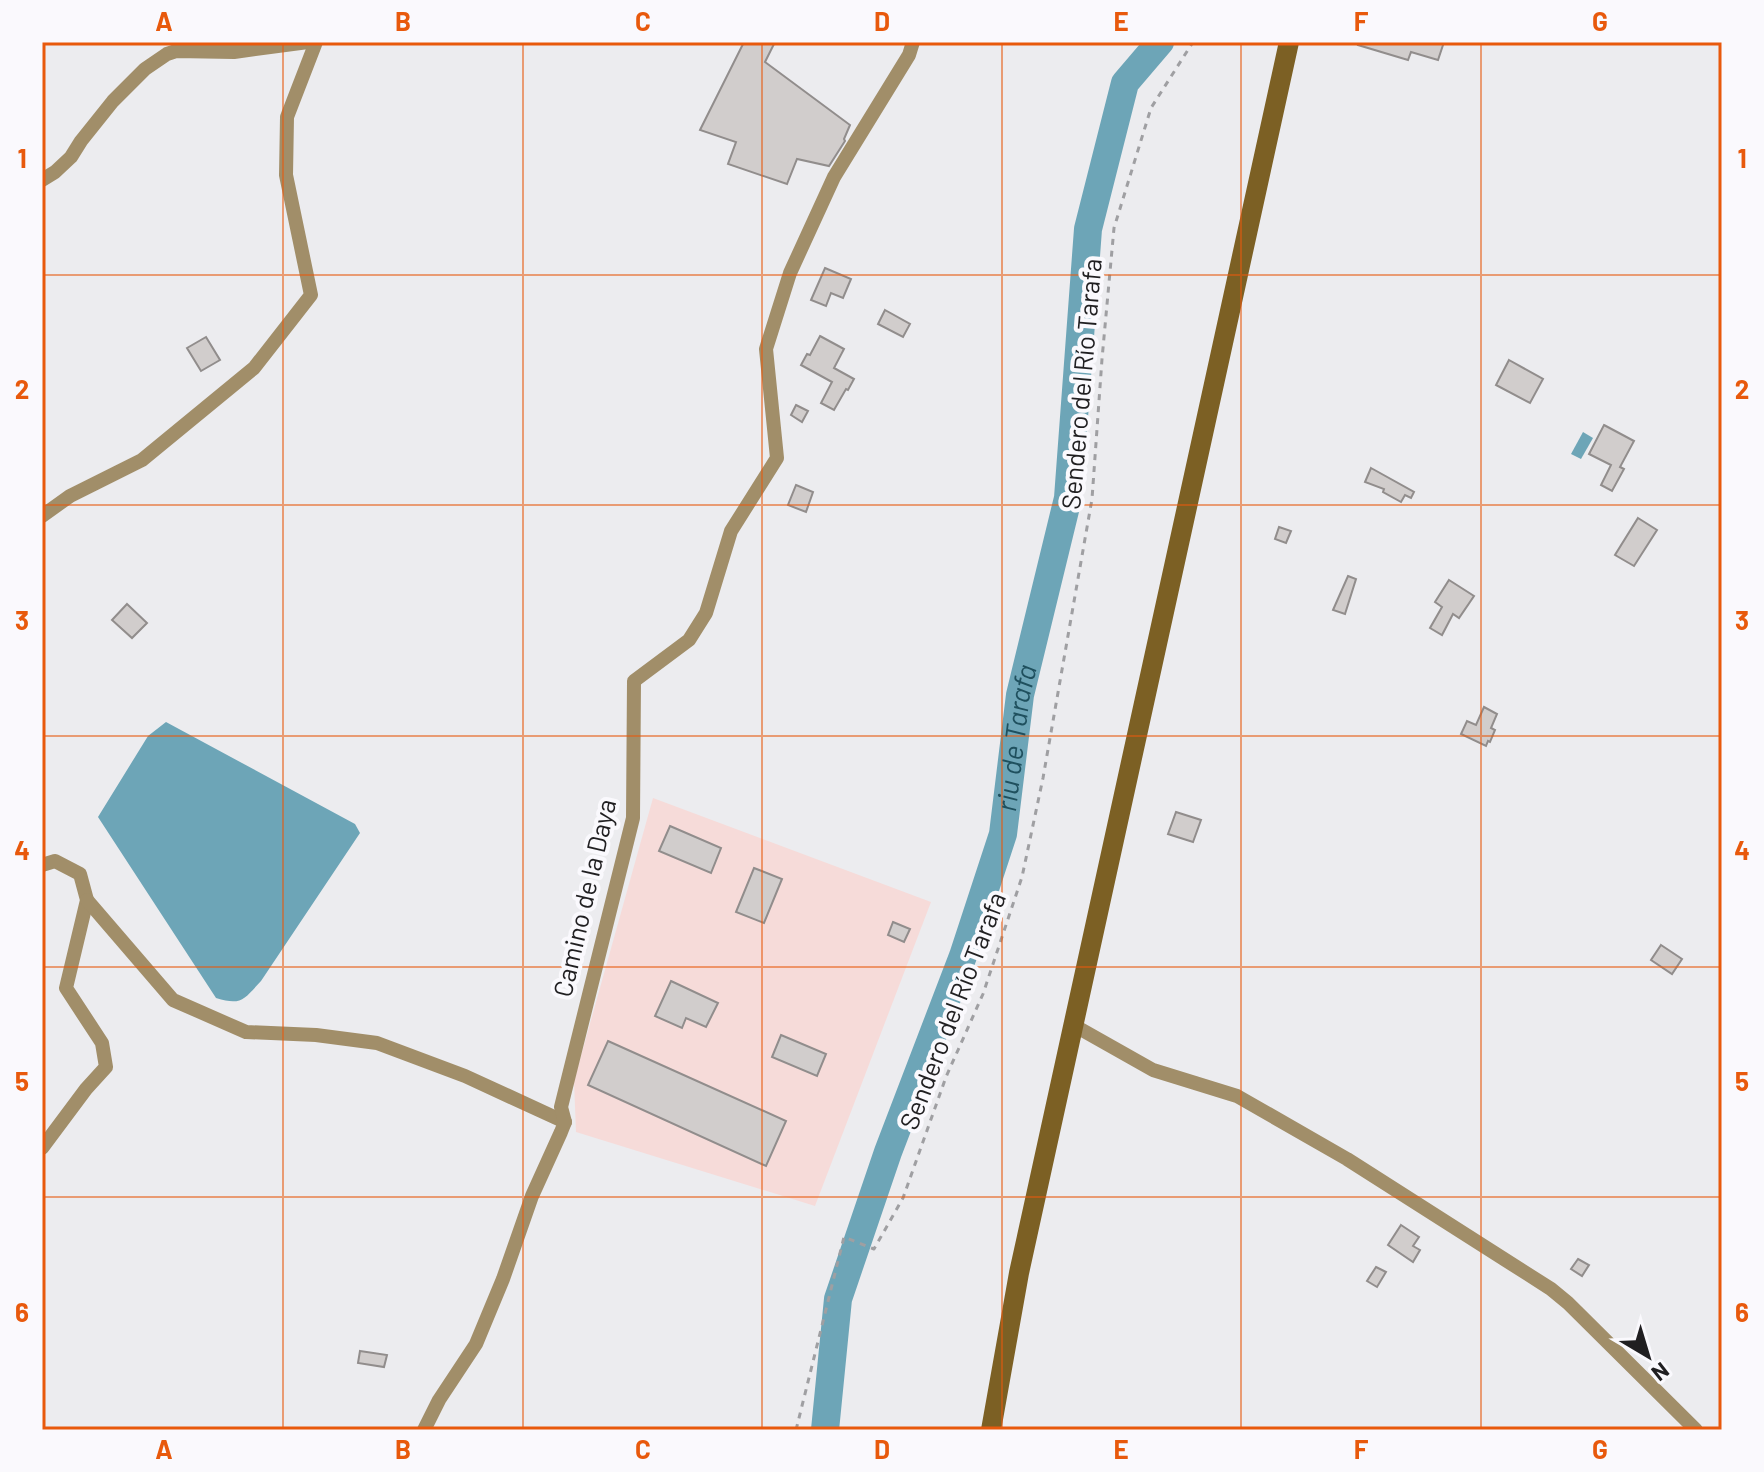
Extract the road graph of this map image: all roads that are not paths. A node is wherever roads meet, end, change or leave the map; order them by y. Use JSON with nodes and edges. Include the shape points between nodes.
{"nodes":[{"id":1,"x":308,"y":42,"type":"edge"},
{"id":2,"x":316,"y":42,"type":"edge"},
{"id":3,"x":913,"y":42,"type":"edge"},
{"id":4,"x":1289,"y":42,"type":"edge"},
{"id":5,"x":42,"y":180,"type":"edge"},
{"id":6,"x":42,"y":516,"type":"edge"},
{"id":7,"x":42,"y":865,"type":"edge"},
{"id":8,"x":87,"y":900,"type":"junction"},
{"id":9,"x":1075,"y":1026,"type":"junction"},
{"id":10,"x":565,"y":1122,"type":"junction"},
{"id":11,"x":42,"y":1148,"type":"edge"},
{"id":12,"x":424,"y":1430,"type":"edge"},
{"id":13,"x":991,"y":1430,"type":"edge"},
{"id":14,"x":1696,"y":1430,"type":"edge"}],
"edges":[{"from":1,"to":5,"type":"street","via":[[167,54],[113,101],[71,157]]},
{"from":2,"to":6,"type":"street","via":[[287,117],[286,175],[311,295],[254,368],[221,396],[142,460]]},
{"from":3,"to":10,"type":"street","name":"Camino de la Daya","via":[[834,177],[790,273],[766,349],[777,458],[731,531],[706,613],[689,640],[634,681],[633,818],[561,1107]]},
{"from":4,"to":9,"type":"main road"},
{"from":7,"to":8,"type":"street","via":[[55,861],[80,874]]},
{"from":8,"to":10,"type":"street","via":[[173,1000],[246,1032],[377,1043]]},
{"from":8,"to":11,"type":"street","via":[[66,988],[102,1043],[106,1067]]},
{"from":9,"to":13,"type":"main road","via":[[1019,1273]]},
{"from":9,"to":14,"type":"street","via":[[1153,1070],[1237,1096],[1551,1289]]},
{"from":10,"to":12,"type":"street","name":"Camino de la Daya","via":[[476,1344]]}]}
